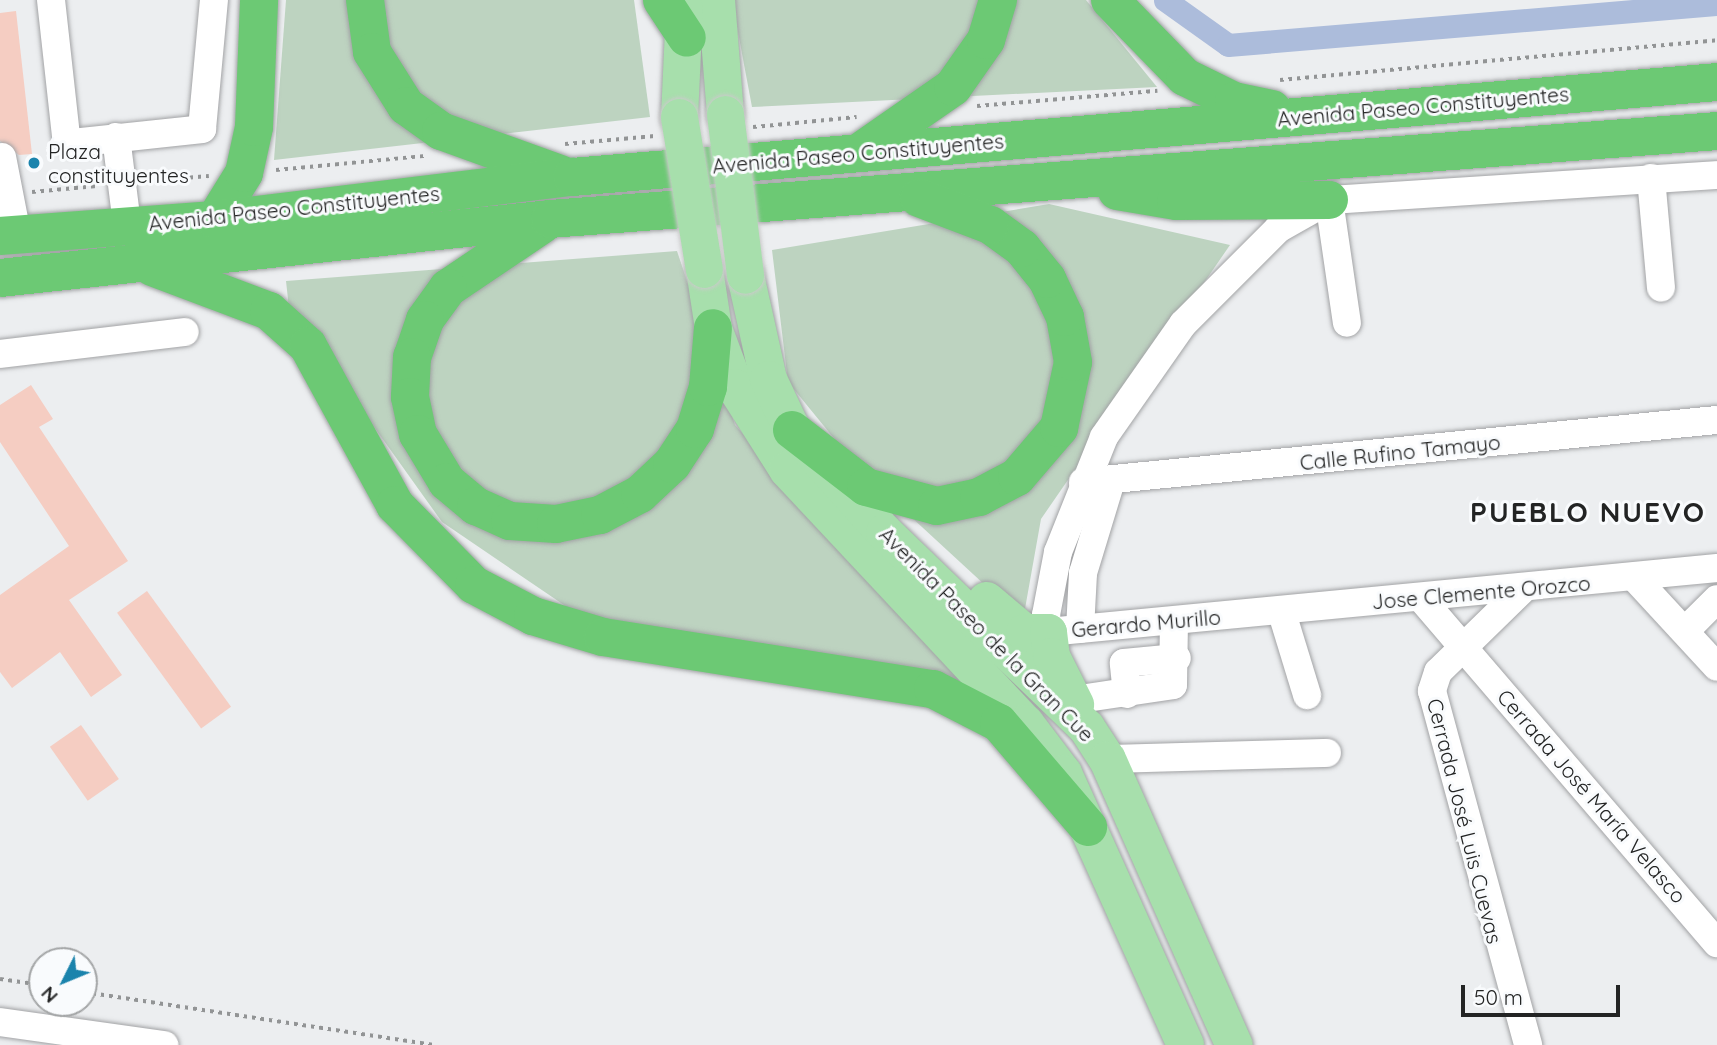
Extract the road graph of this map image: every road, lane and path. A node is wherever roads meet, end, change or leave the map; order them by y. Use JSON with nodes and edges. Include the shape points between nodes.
{"nodes":[{"id":1,"x":51,"y":0,"type":"edge"},
{"id":2,"x":214,"y":0,"type":"edge"},
{"id":3,"x":259,"y":0,"type":"edge"},
{"id":4,"x":365,"y":0,"type":"edge"},
{"id":5,"x":662,"y":0,"type":"edge"},
{"id":6,"x":684,"y":0,"type":"edge"},
{"id":7,"x":716,"y":0,"type":"edge"},
{"id":8,"x":998,"y":0,"type":"edge"},
{"id":9,"x":1110,"y":0,"type":"edge"},
{"id":10,"x":687,"y":38,"type":"junction"},
{"id":11,"x":1717,"y":82,"type":"edge"},
{"id":12,"x":1305,"y":116,"type":"junction"},
{"id":13,"x":1717,"y":131,"type":"edge"},
{"id":14,"x":116,"y":137,"type":"junction"},
{"id":15,"x":858,"y":153,"type":"junction"},
{"id":16,"x":2,"y":157,"type":"dead end"},
{"id":17,"x":1717,"y":174,"type":"edge"},
{"id":18,"x":572,"y":177,"type":"junction"},
{"id":19,"x":1651,"y":178,"type":"junction"},
{"id":20,"x":1064,"y":181,"type":"junction"},
{"id":21,"x":903,"y":193,"type":"junction"},
{"id":22,"x":1329,"y":200,"type":"junction"},
{"id":23,"x":550,"y":219,"type":"junction"},
{"id":24,"x":215,"y":220,"type":"junction"},
{"id":25,"x":127,"y":224,"type":"junction"},
{"id":26,"x":8,"y":235,"type":"edge"},
{"id":27,"x":143,"y":264,"type":"junction"},
{"id":28,"x":53,"y":272,"type":"junction"},
{"id":29,"x":0,"y":278,"type":"edge"},
{"id":30,"x":1661,"y":288,"type":"dead end"},
{"id":31,"x":0,"y":297,"type":"edge"},
{"id":32,"x":1347,"y":323,"type":"dead end"},
{"id":33,"x":713,"y":328,"type":"junction"},
{"id":34,"x":185,"y":332,"type":"dead end"},
{"id":35,"x":0,"y":354,"type":"edge"},
{"id":36,"x":1717,"y":420,"type":"edge"},
{"id":37,"x":792,"y":430,"type":"junction"},
{"id":38,"x":1111,"y":481,"type":"junction"},
{"id":39,"x":1083,"y":482,"type":"junction"},
{"id":40,"x":884,"y":532,"type":"junction"},
{"id":41,"x":1717,"y":568,"type":"edge"},
{"id":42,"x":1634,"y":577,"type":"junction"},
{"id":43,"x":1522,"y":590,"type":"junction"},
{"id":44,"x":1419,"y":597,"type":"junction"},
{"id":45,"x":1717,"y":599,"type":"edge"},
{"id":46,"x":1282,"y":613,"type":"junction"},
{"id":47,"x":1244,"y":614,"type":"joint"},
{"id":48,"x":1174,"y":621,"type":"junction"},
{"id":49,"x":1687,"y":629,"type":"junction"},
{"id":50,"x":1064,"y":630,"type":"junction"},
{"id":51,"x":1467,"y":650,"type":"junction"},
{"id":52,"x":1717,"y":667,"type":"edge"},
{"id":53,"x":1307,"y":695,"type":"dead end"},
{"id":54,"x":1080,"y":714,"type":"junction"},
{"id":55,"x":1326,"y":753,"type":"dead end"},
{"id":56,"x":1107,"y":759,"type":"junction"},
{"id":57,"x":1088,"y":827,"type":"junction"},
{"id":58,"x":1717,"y":943,"type":"edge"},
{"id":59,"x":0,"y":979,"type":"edge"},
{"id":60,"x":28,"y":983,"type":"edge"},
{"id":61,"x":98,"y":994,"type":"edge"},
{"id":62,"x":0,"y":1022,"type":"edge"},
{"id":63,"x":1233,"y":1044,"type":"edge"},
{"id":64,"x":164,"y":1045,"type":"edge"},
{"id":65,"x":434,"y":1045,"type":"edge"},
{"id":66,"x":1185,"y":1045,"type":"edge"},
{"id":67,"x":1528,"y":1045,"type":"edge"}],
"edges":[{"from":1,"to":14,"type":"street","via":[[67,140]]},
{"from":2,"to":14,"type":"street","via":[[205,126],[194,133]]},
{"from":3,"to":24,"type":"highway","via":[[254,127],[244,173]]},
{"from":4,"to":18,"type":"highway","via":[[380,72],[422,120],[487,151]]},
{"from":5,"to":10,"type":"highway"},
{"from":6,"to":10,"type":"main road","name":"Avenida Paseo de la Gran Cue"},
{"from":7,"to":37,"type":"main road","name":"Avenida Paseo de la Gran Cue","bridge":true,"via":[[745,275],[768,379]]},
{"from":8,"to":15,"type":"highway","via":[[986,40],[953,87]]},
{"from":9,"to":12,"type":"highway","via":[[1150,48],[1200,87]]},
{"from":10,"to":33,"type":"main road","name":"Avenida Paseo de la Gran Cue","bridge":true,"via":[[679,117]]},
{"from":11,"to":12,"type":"highway","name":"Avenida Paseo Constituyentes"},
{"from":12,"to":15,"type":"highway","name":"Avenida Paseo Constituyentes"},
{"from":13,"to":20,"type":"highway","name":"Avenida Paseo Constituyentes"},
{"from":14,"to":25,"type":"street"},
{"from":15,"to":18,"type":"highway","name":"Avenida Paseo Constituyentes"},
{"from":16,"to":26,"type":"street"},
{"from":17,"to":19,"type":"street"},
{"from":18,"to":24,"type":"highway","name":"Avenida Paseo Constituyentes"},
{"from":19,"to":22,"type":"street"},
{"from":19,"to":30,"type":"street"},
{"from":20,"to":21,"type":"highway","name":"Avenida Paseo Constituyentes"},
{"from":20,"to":22,"type":"highway","via":[[1176,201]]},
{"from":21,"to":23,"type":"highway","name":"Avenida Paseo Constituyentes"},
{"from":21,"to":37,"type":"highway","via":[[990,225],[1022,248],[1047,279],[1065,317],[1073,362],[1059,428],[1017,477],[979,497],[937,506],[876,492]]},
{"from":22,"to":32,"type":"street"},
{"from":22,"to":39,"type":"street","via":[[1278,229],[1183,324],[1134,388]]},
{"from":23,"to":27,"type":"highway","name":"Avenida Paseo Constituyentes"},
{"from":23,"to":33,"type":"highway","via":[[455,281],[417,338],[410,397],[418,434],[447,482],[476,506],[510,521],[556,524],[600,515],[640,494],[672,464],[695,429],[708,387]]},
{"from":24,"to":25,"type":"highway","name":"Avenida Paseo Constituyentes"},
{"from":25,"to":26,"type":"highway","name":"Avenida Paseo Constituyentes"},
{"from":27,"to":28,"type":"highway","name":"Avenida Paseo Constituyentes"},
{"from":27,"to":57,"type":"highway","via":[[269,311],[308,346],[395,505],[474,585],[533,616],[603,637],[933,689],[999,723]]},
{"from":28,"to":29,"type":"highway","name":"Avenida Paseo Constituyentes"},
{"from":28,"to":31,"type":"highway"},
{"from":33,"to":57,"type":"main road","name":"Avenida Paseo de la Gran Cue","via":[[736,387],[787,469],[1025,723],[1063,773]]},
{"from":34,"to":35,"type":"street"},
{"from":36,"to":38,"type":"street","name":"Calle Rufino Tamayo"},
{"from":37,"to":40,"type":"main road","name":"Avenida Paseo de la Gran Cue"},
{"from":38,"to":39,"type":"street","name":"Calle Rufino Tamayo"},
{"from":38,"to":50,"type":"street"},
{"from":39,"to":50,"type":"street","via":[[1046,592]]},
{"from":40,"to":50,"type":"main road","via":[[941,562],[1024,632]]},
{"from":40,"to":54,"type":"main road","name":"Avenida Paseo de la Gran Cue"},
{"from":41,"to":42,"type":"street","name":"Jose Clemente Orozco"},
{"from":42,"to":43,"type":"street","name":"Jose Clemente Orozco"},
{"from":42,"to":49,"type":"street"},
{"from":43,"to":44,"type":"street","name":"Jose Clemente Orozco"},
{"from":43,"to":51,"type":"street"},
{"from":44,"to":46,"type":"street","name":"Jose Clemente Orozco"},
{"from":44,"to":51,"type":"street","name":"Cerrada José María Velasco"},
{"from":45,"to":49,"type":"street"},
{"from":46,"to":47,"type":"street","name":"Jose Clemente Orozco"},
{"from":46,"to":53,"type":"street"},
{"from":47,"to":48,"type":"street","name":"Gerardo Murillo"},
{"from":48,"to":50,"type":"street","name":"Gerardo Murillo"},
{"from":48,"to":54,"type":"street","via":[[1177,658],[1173,685],[1127,694]]},
{"from":49,"to":52,"type":"street"},
{"from":50,"to":54,"type":"main road","via":[[1051,656]]},
{"from":51,"to":58,"type":"street","name":"Cerrada José María Velasco"},
{"from":51,"to":67,"type":"street","name":"Cerrada José Luis Cuevas","via":[[1438,672],[1433,703]]},
{"from":54,"to":56,"type":"main road","name":"Avenida Paseo de la Gran Cue"},
{"from":55,"to":56,"type":"street"},
{"from":56,"to":63,"type":"main road","name":"Avenida Paseo de la Gran Cue"},
{"from":57,"to":66,"type":"main road","name":"Avenida Paseo de la Gran Cue"},
{"from":59,"to":60,"type":"path"},
{"from":61,"to":65,"type":"path"},
{"from":62,"to":64,"type":"street"}]}
